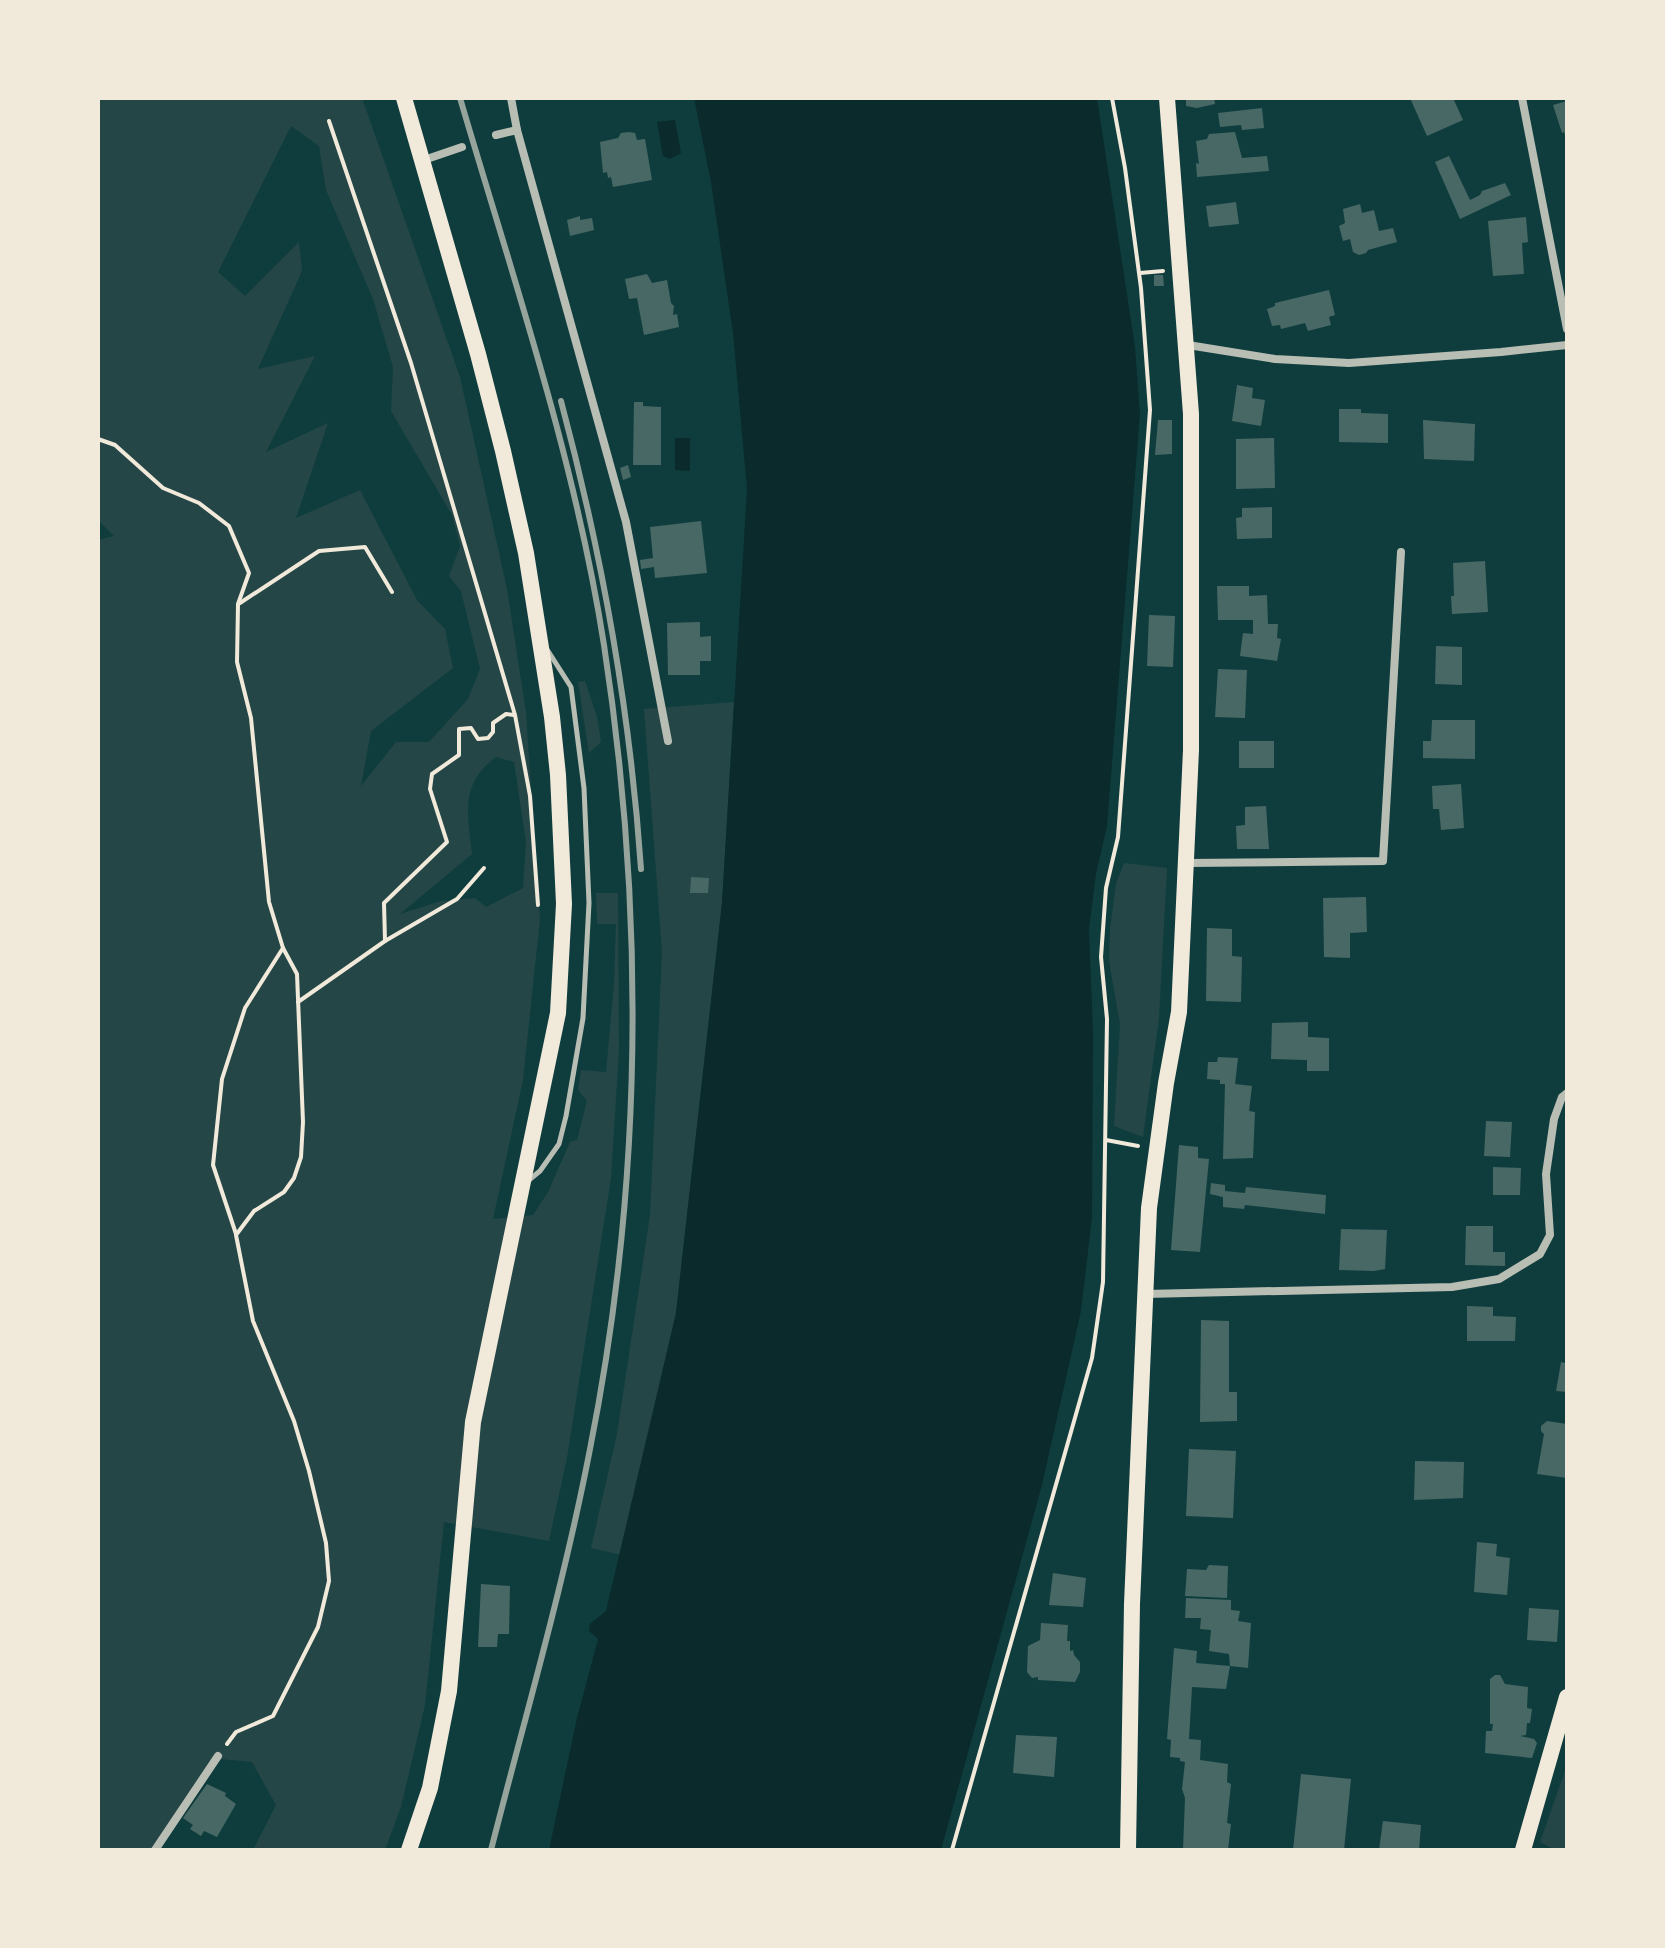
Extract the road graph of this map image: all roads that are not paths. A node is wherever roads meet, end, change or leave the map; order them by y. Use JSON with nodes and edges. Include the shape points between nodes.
{"nodes":[{"id":1,"x":404,"y":98,"type":"edge"},
{"id":2,"x":511,"y":98,"type":"edge"},
{"id":3,"x":1167,"y":98,"type":"edge"},
{"id":4,"x":1522,"y":98,"type":"edge"},
{"id":5,"x":517,"y":130,"type":"junction"},
{"id":6,"x":496,"y":135,"type":"dead end"},
{"id":7,"x":462,"y":147,"type":"dead end"},
{"id":8,"x":421,"y":161,"type":"junction"},
{"id":9,"x":1567,"y":329,"type":"edge"},
{"id":10,"x":1188,"y":345,"type":"junction"},
{"id":11,"x":1567,"y":345,"type":"edge"},
{"id":12,"x":1401,"y":552,"type":"dead end"},
{"id":13,"x":540,"y":639,"type":"junction"},
{"id":14,"x":668,"y":741,"type":"dead end"},
{"id":15,"x":1187,"y":863,"type":"junction"},
{"id":16,"x":1567,"y":1093,"type":"edge"},
{"id":17,"x":523,"y":1186,"type":"junction"},
{"id":18,"x":1146,"y":1294,"type":"junction"},
{"id":19,"x":1567,"y":1697,"type":"edge"},
{"id":20,"x":218,"y":1756,"type":"road end"},
{"id":21,"x":155,"y":1850,"type":"edge"},
{"id":22,"x":409,"y":1850,"type":"edge"},
{"id":23,"x":1128,"y":1850,"type":"edge"},
{"id":24,"x":1523,"y":1850,"type":"edge"}],
"edges":[{"from":1,"to":8,"type":"main road"},
{"from":2,"to":5,"type":"street"},
{"from":3,"to":10,"type":"main road"},
{"from":4,"to":9,"type":"street"},
{"from":5,"to":6,"type":"street"},
{"from":5,"to":14,"type":"street","via":[[626,522]]},
{"from":7,"to":8,"type":"street"},
{"from":8,"to":13,"type":"main road","via":[[503,451]]},
{"from":10,"to":11,"type":"street","via":[[1275,359],[1349,363]]},
{"from":10,"to":15,"type":"main road"},
{"from":12,"to":15,"type":"street","via":[[1383,861]]},
{"from":13,"to":17,"type":"main road","via":[[558,775],[563,956],[555,1027]]},
{"from":13,"to":17,"type":"lane","via":[[571,687],[584,788],[589,903],[583,1018],[566,1116],[559,1144]]},
{"from":15,"to":18,"type":"main road","via":[[1179,1012],[1149,1208]]},
{"from":16,"to":18,"type":"street","via":[[1554,1119],[1548,1164],[1550,1235],[1540,1254],[1499,1279],[1452,1287]]},
{"from":17,"to":22,"type":"main road","via":[[473,1422],[449,1691],[430,1788]]},
{"from":18,"to":23,"type":"main road"},
{"from":19,"to":24,"type":"main road"},
{"from":20,"to":21,"type":"street"}]}
